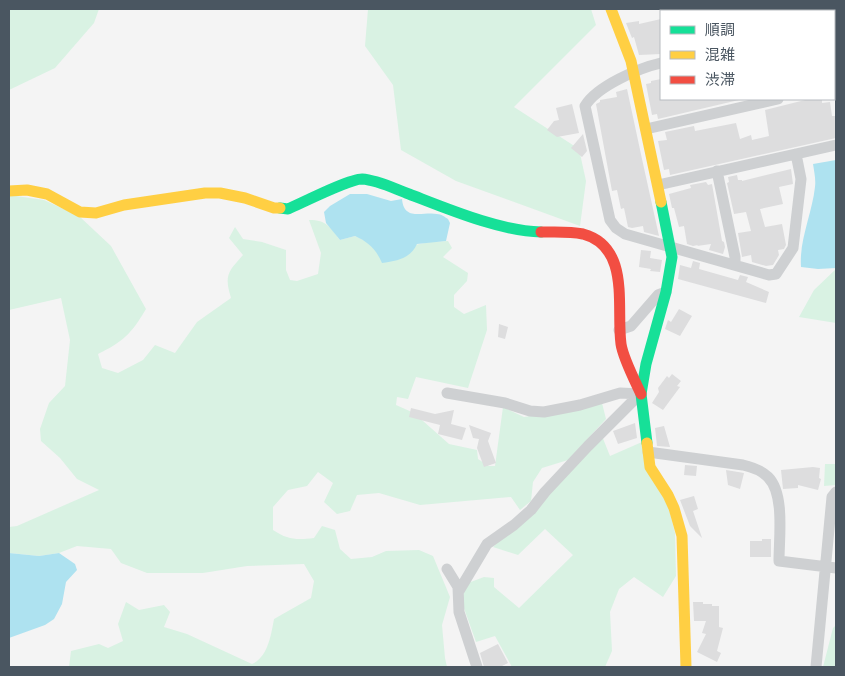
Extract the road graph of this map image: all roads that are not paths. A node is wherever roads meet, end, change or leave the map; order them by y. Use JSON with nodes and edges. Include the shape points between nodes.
{"nodes":[{"id":1,"x":613,"y":9,"type":"edge"},
{"id":2,"x":660,"y":63,"type":"edge"},
{"id":3,"x":634,"y":71,"type":"junction"},
{"id":4,"x":774,"y":100,"type":"edge"},
{"id":5,"x":646,"y":129,"type":"junction"},
{"id":6,"x":836,"y":145,"type":"edge"},
{"id":7,"x":796,"y":154,"type":"junction"},
{"id":8,"x":717,"y":171,"type":"junction"},
{"id":9,"x":658,"y":185,"type":"junction"},
{"id":10,"x":9,"y":191,"type":"edge"},
{"id":11,"x":671,"y":248,"type":"junction"},
{"id":12,"x":735,"y":265,"type":"junction"},
{"id":13,"x":666,"y":292,"type":"junction"},
{"id":14,"x":619,"y":330,"type":"junction"},
{"id":15,"x":447,"y":393,"type":"dead end"},
{"id":16,"x":641,"y":394,"type":"junction"},
{"id":17,"x":648,"y":452,"type":"junction"},
{"id":18,"x":836,"y":492,"type":"edge"},
{"id":19,"x":831,"y":567,"type":"edge"},
{"id":20,"x":447,"y":570,"type":"dead end"},
{"id":21,"x":459,"y":591,"type":"junction"},
{"id":22,"x":477,"y":667,"type":"edge"},
{"id":23,"x":686,"y":667,"type":"edge"},
{"id":24,"x":816,"y":667,"type":"edge"}],
"edges":[{"from":1,"to":3,"type":"street"},
{"from":2,"to":3,"type":"street"},
{"from":3,"to":5,"type":"street"},
{"from":3,"to":11,"type":"street","via":[[589,99],[585,106],[610,220],[625,234]]},
{"from":4,"to":5,"type":"street"},
{"from":5,"to":9,"type":"street"},
{"from":6,"to":7,"type":"street"},
{"from":7,"to":8,"type":"street"},
{"from":7,"to":12,"type":"street","via":[[801,178],[793,248],[776,274]]},
{"from":8,"to":9,"type":"street"},
{"from":8,"to":12,"type":"street"},
{"from":9,"to":11,"type":"street"},
{"from":10,"to":14,"type":"street","via":[[47,194],[80,212],[96,213],[124,205],[205,193],[288,209],[348,182],[361,179],[376,182],[516,230],[578,233],[597,241],[610,252],[617,268]]},
{"from":11,"to":12,"type":"street"},
{"from":11,"to":13,"type":"street"},
{"from":13,"to":14,"type":"street","via":[[658,295],[631,326]]},
{"from":13,"to":16,"type":"street"},
{"from":14,"to":16,"type":"street","via":[[623,353]]},
{"from":15,"to":16,"type":"street","via":[[544,412],[620,393]]},
{"from":16,"to":17,"type":"street"},
{"from":16,"to":21,"type":"street","via":[[588,446],[531,510],[487,544]]},
{"from":17,"to":19,"type":"street","via":[[758,469],[769,478],[778,496],[779,561]]},
{"from":17,"to":23,"type":"street","via":[[650,467],[668,495],[682,536]]},
{"from":18,"to":19,"type":"street","via":[[832,497]]},
{"from":19,"to":24,"type":"street"},
{"from":20,"to":21,"type":"street"},
{"from":21,"to":22,"type":"street","via":[[459,612]]}]}
